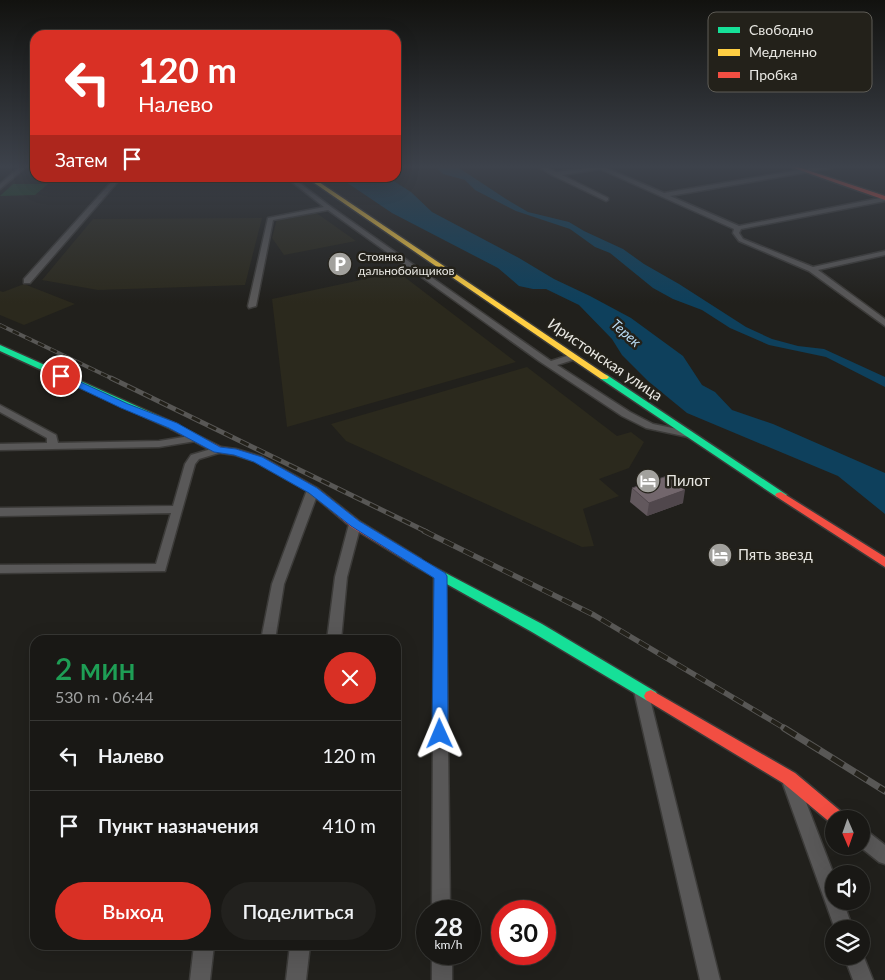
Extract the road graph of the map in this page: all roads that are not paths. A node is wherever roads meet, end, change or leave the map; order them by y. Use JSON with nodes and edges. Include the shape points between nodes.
{"nodes":[{"id":1,"x":88,"y":212,"type":"edge"},
{"id":2,"x":309,"y":212,"type":"edge"},
{"id":3,"x":334,"y":212,"type":"edge"},
{"id":4,"x":360,"y":212,"type":"edge"},
{"id":5,"x":701,"y":212,"type":"edge"},
{"id":6,"x":820,"y":212,"type":"edge"},
{"id":7,"x":738,"y":228,"type":"junction"},
{"id":8,"x":885,"y":253,"type":"edge"},
{"id":9,"x":812,"y":269,"type":"junction"},
{"id":10,"x":27,"y":281,"type":"dead end"},
{"id":11,"x":252,"y":306,"type":"dead end"},
{"id":12,"x":885,"y":323,"type":"edge"},
{"id":13,"x":0,"y":348,"type":"edge"},
{"id":14,"x":573,"y":356,"type":"junction"},
{"id":15,"x":550,"y":364,"type":"junction"},
{"id":16,"x":0,"y":408,"type":"edge"},
{"id":17,"x":688,"y":434,"type":"junction"},
{"id":18,"x":196,"y":438,"type":"junction"},
{"id":19,"x":53,"y":446,"type":"junction"},
{"id":20,"x":0,"y":447,"type":"edge"},
{"id":21,"x":218,"y":450,"type":"junction"},
{"id":22,"x":313,"y":490,"type":"junction"},
{"id":23,"x":178,"y":509,"type":"junction"},
{"id":24,"x":0,"y":512,"type":"edge"},
{"id":25,"x":355,"y":524,"type":"junction"},
{"id":26,"x":885,"y":564,"type":"edge"},
{"id":27,"x":0,"y":568,"type":"edge"},
{"id":28,"x":440,"y":576,"type":"junction"},
{"id":29,"x":269,"y":635,"type":"edge"},
{"id":30,"x":335,"y":635,"type":"edge"},
{"id":31,"x":641,"y":691,"type":"junction"},
{"id":32,"x":789,"y":778,"type":"junction"},
{"id":33,"x":827,"y":810,"type":"edge"},
{"id":34,"x":870,"y":844,"type":"edge"},
{"id":35,"x":885,"y":856,"type":"edge"},
{"id":36,"x":825,"y":876,"type":"edge"},
{"id":37,"x":442,"y":900,"type":"edge"},
{"id":38,"x":203,"y":950,"type":"edge"},
{"id":39,"x":299,"y":950,"type":"edge"},
{"id":40,"x":442,"y":965,"type":"edge"},
{"id":41,"x":857,"y":965,"type":"edge"},
{"id":42,"x":200,"y":980,"type":"edge"},
{"id":43,"x":296,"y":980,"type":"edge"},
{"id":44,"x":442,"y":980,"type":"edge"},
{"id":45,"x":710,"y":980,"type":"edge"},
{"id":46,"x":863,"y":980,"type":"edge"}],
"edges":[{"from":1,"to":10,"type":"street"},
{"from":2,"to":11,"type":"street","via":[[270,219]]},
{"from":3,"to":15,"type":"street"},
{"from":4,"to":14,"type":"street","name":"Иристонская улица"},
{"from":5,"to":7,"type":"street"},
{"from":6,"to":7,"type":"street"},
{"from":7,"to":9,"type":"street","via":[[736,233],[741,240]]},
{"from":8,"to":9,"type":"street"},
{"from":9,"to":12,"type":"street"},
{"from":13,"to":18,"type":"street"},
{"from":14,"to":15,"type":"street"},
{"from":14,"to":17,"type":"street","name":"Иристонская улица"},
{"from":15,"to":17,"type":"street","via":[[626,414],[650,426]]},
{"from":16,"to":19,"type":"street","via":[[52,437]]},
{"from":17,"to":26,"type":"street","name":"Иристонская улица"},
{"from":18,"to":19,"type":"street","via":[[159,444]]},
{"from":18,"to":21,"type":"street"},
{"from":19,"to":20,"type":"street"},
{"from":21,"to":22,"type":"street","via":[[258,459]]},
{"from":21,"to":23,"type":"street","via":[[195,458],[190,464]]},
{"from":22,"to":25,"type":"street"},
{"from":22,"to":29,"type":"street","via":[[278,584]]},
{"from":23,"to":24,"type":"street"},
{"from":23,"to":27,"type":"street","via":[[161,568]]},
{"from":25,"to":28,"type":"street"},
{"from":25,"to":30,"type":"street","via":[[342,576]]},
{"from":28,"to":31,"type":"street","via":[[537,628]]},
{"from":28,"to":37,"type":"street"},
{"from":31,"to":32,"type":"street"},
{"from":31,"to":45,"type":"street"},
{"from":32,"to":33,"type":"street"},
{"from":32,"to":36,"type":"street"},
{"from":34,"to":35,"type":"street"},
{"from":38,"to":42,"type":"street"},
{"from":39,"to":43,"type":"street"},
{"from":40,"to":44,"type":"street"},
{"from":41,"to":46,"type":"street"}]}
